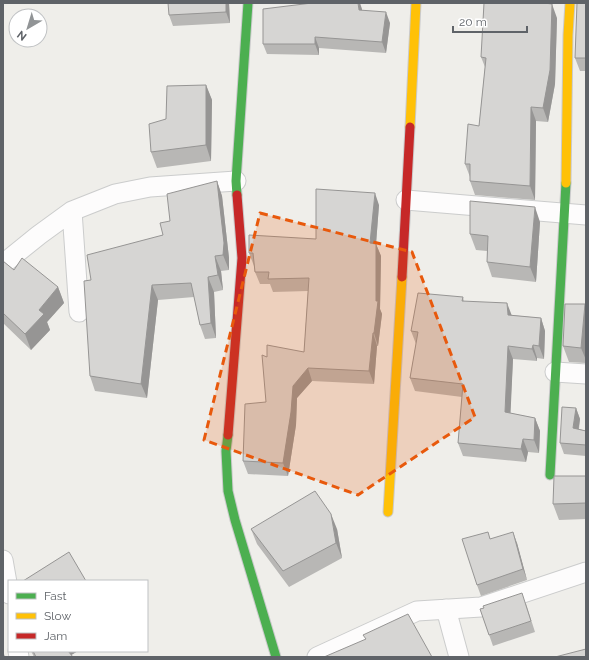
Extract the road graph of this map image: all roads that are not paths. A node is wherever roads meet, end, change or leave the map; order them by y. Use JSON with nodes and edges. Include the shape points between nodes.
{"nodes":[{"id":1,"x":248,"y":3,"type":"edge"},
{"id":2,"x":416,"y":3,"type":"edge"},
{"id":3,"x":570,"y":3,"type":"edge"},
{"id":4,"x":236,"y":181,"type":"junction"},
{"id":5,"x":406,"y":200,"type":"junction"},
{"id":6,"x":72,"y":212,"type":"junction"},
{"id":7,"x":564,"y":214,"type":"junction"},
{"id":8,"x":586,"y":215,"type":"edge"},
{"id":9,"x":3,"y":264,"type":"edge"},
{"id":10,"x":78,"y":312,"type":"dead end"},
{"id":11,"x":555,"y":372,"type":"junction"},
{"id":12,"x":586,"y":374,"type":"edge"},
{"id":13,"x":550,"y":475,"type":"dead end"},
{"id":14,"x":388,"y":512,"type":"dead end"},
{"id":15,"x":3,"y":560,"type":"edge"},
{"id":16,"x":586,"y":572,"type":"edge"},
{"id":17,"x":8,"y":588,"type":"edge"},
{"id":18,"x":446,"y":609,"type":"junction"},
{"id":19,"x":276,"y":657,"type":"edge"},
{"id":20,"x":316,"y":657,"type":"edge"},
{"id":21,"x":459,"y":657,"type":"edge"}],
"edges":[{"from":1,"to":4,"type":"street"},
{"from":2,"to":5,"type":"street"},
{"from":3,"to":7,"type":"street"},
{"from":4,"to":6,"type":"street","via":[[150,187],[115,194]]},
{"from":4,"to":19,"type":"street","via":[[242,258],[226,451],[228,491]]},
{"from":5,"to":7,"type":"street"},
{"from":5,"to":14,"type":"street"},
{"from":6,"to":9,"type":"street"},
{"from":6,"to":10,"type":"street"},
{"from":7,"to":8,"type":"street"},
{"from":7,"to":11,"type":"street"},
{"from":11,"to":12,"type":"street"},
{"from":11,"to":13,"type":"street"},
{"from":15,"to":17,"type":"street"},
{"from":16,"to":18,"type":"street","via":[[481,607]]},
{"from":18,"to":20,"type":"street","via":[[416,611]]},
{"from":18,"to":21,"type":"street"}]}
